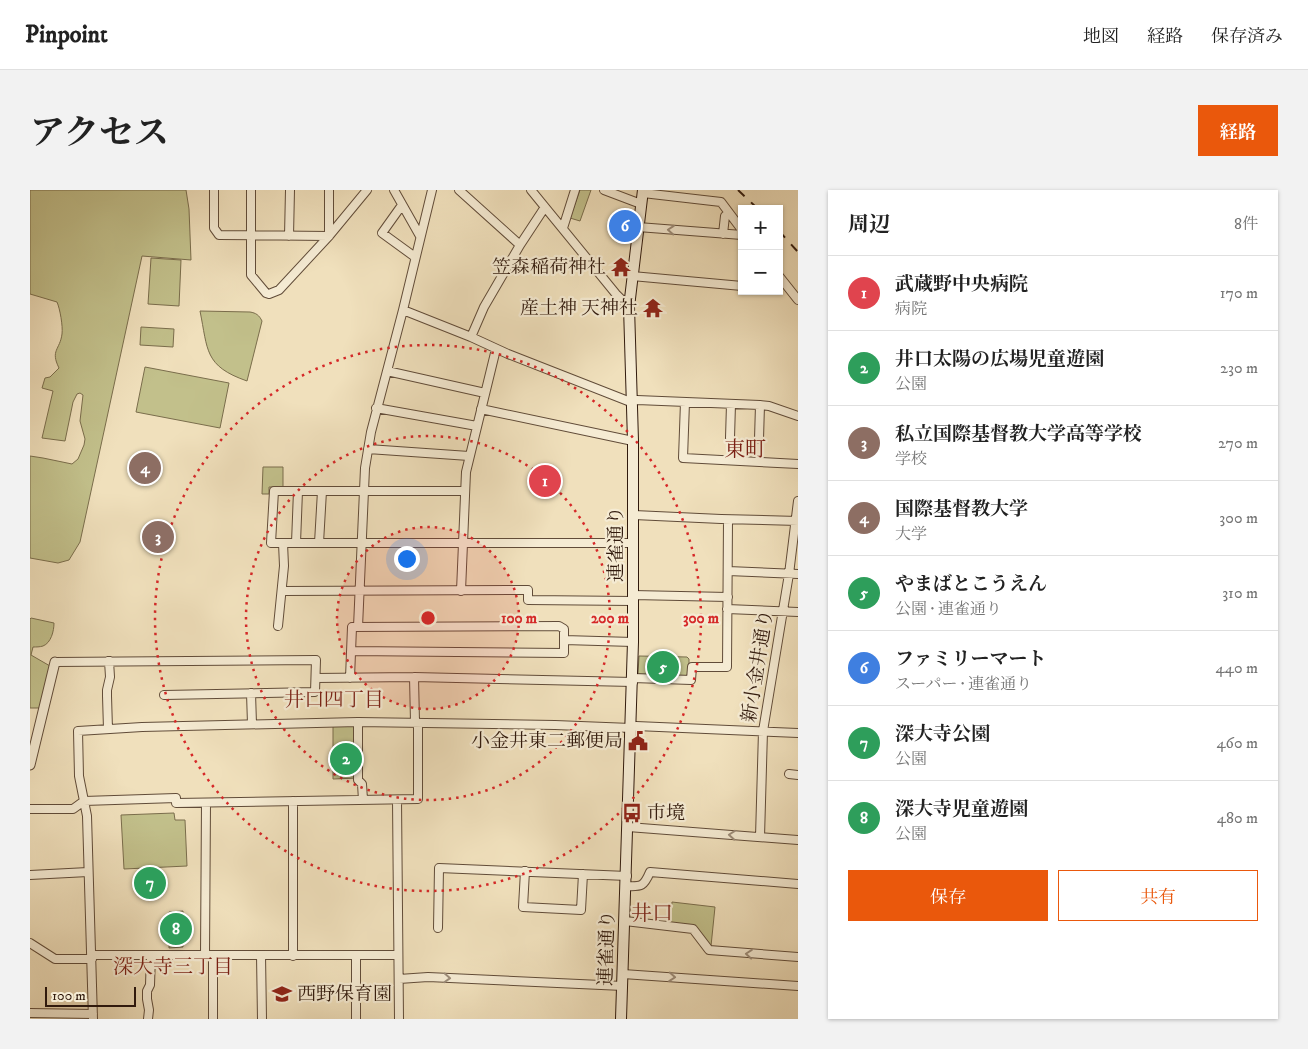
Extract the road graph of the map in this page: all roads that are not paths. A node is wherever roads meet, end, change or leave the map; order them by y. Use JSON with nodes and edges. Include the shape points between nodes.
{"nodes":[{"id":1,"x":214,"y":190,"type":"edge"},
{"id":2,"x":251,"y":190,"type":"edge"},
{"id":3,"x":290,"y":190,"type":"edge"},
{"id":4,"x":329,"y":190,"type":"edge"},
{"id":5,"x":367,"y":190,"type":"edge"},
{"id":6,"x":394,"y":190,"type":"edge"},
{"id":7,"x":432,"y":190,"type":"edge"},
{"id":8,"x":459,"y":190,"type":"edge"},
{"id":9,"x":531,"y":190,"type":"edge"},
{"id":10,"x":575,"y":190,"type":"edge"},
{"id":11,"x":604,"y":190,"type":"edge"},
{"id":12,"x":642,"y":196,"type":"edge"},
{"id":13,"x":402,"y":205,"type":"junction"},
{"id":14,"x":544,"y":207,"type":"junction"},
{"id":15,"x":729,"y":213,"type":"junction"},
{"id":16,"x":738,"y":225,"type":"edge"},
{"id":17,"x":638,"y":227,"type":"junction"},
{"id":18,"x":563,"y":228,"type":"junction"},
{"id":19,"x":723,"y":234,"type":"junction"},
{"id":20,"x":738,"y":235,"type":"edge"},
{"id":21,"x":252,"y":236,"type":"junction"},
{"id":22,"x":289,"y":236,"type":"junction"},
{"id":23,"x":329,"y":236,"type":"junction"},
{"id":24,"x":420,"y":236,"type":"junction"},
{"id":25,"x":520,"y":245,"type":"junction"},
{"id":26,"x":415,"y":257,"type":"junction"},
{"id":27,"x":632,"y":276,"type":"junction"},
{"id":28,"x":783,"y":281,"type":"edge"},
{"id":29,"x":738,"y":286,"type":"edge"},
{"id":30,"x":783,"y":290,"type":"edge"},
{"id":31,"x":792,"y":291,"type":"junction"},
{"id":32,"x":798,"y":300,"type":"edge"},
{"id":33,"x":629,"y":307,"type":"junction"},
{"id":34,"x":403,"y":310,"type":"junction"},
{"id":35,"x":471,"y":337,"type":"junction"},
{"id":36,"x":496,"y":349,"type":"junction"},
{"id":37,"x":387,"y":371,"type":"junction"},
{"id":38,"x":485,"y":393,"type":"junction"},
{"id":39,"x":632,"y":401,"type":"junction"},
{"id":40,"x":685,"y":402,"type":"junction"},
{"id":41,"x":731,"y":404,"type":"junction"},
{"id":42,"x":760,"y":405,"type":"junction"},
{"id":43,"x":376,"y":408,"type":"junction"},
{"id":44,"x":481,"y":409,"type":"junction"},
{"id":45,"x":798,"y":416,"type":"edge"},
{"id":46,"x":477,"y":426,"type":"junction"},
{"id":47,"x":730,"y":438,"type":"dead end"},
{"id":48,"x":759,"y":439,"type":"dead end"},
{"id":49,"x":633,"y":441,"type":"junction"},
{"id":50,"x":368,"y":449,"type":"junction"},
{"id":51,"x":470,"y":456,"type":"junction"},
{"id":52,"x":798,"y":464,"type":"edge"},
{"id":53,"x":322,"y":491,"type":"junction"},
{"id":54,"x":364,"y":491,"type":"junction"},
{"id":55,"x":465,"y":491,"type":"junction"},
{"id":56,"x":298,"y":492,"type":"junction"},
{"id":57,"x":798,"y":501,"type":"edge"},
{"id":58,"x":634,"y":515,"type":"junction"},
{"id":59,"x":728,"y":520,"type":"junction"},
{"id":60,"x":797,"y":521,"type":"edge"},
{"id":61,"x":283,"y":543,"type":"junction"},
{"id":62,"x":296,"y":543,"type":"junction"},
{"id":63,"x":319,"y":543,"type":"junction"},
{"id":64,"x":362,"y":543,"type":"junction"},
{"id":65,"x":462,"y":543,"type":"junction"},
{"id":66,"x":634,"y":543,"type":"junction"},
{"id":67,"x":728,"y":571,"type":"junction"},
{"id":68,"x":789,"y":574,"type":"junction"},
{"id":69,"x":798,"y":574,"type":"edge"},
{"id":70,"x":461,"y":590,"type":"junction"},
{"id":71,"x":282,"y":591,"type":"junction"},
{"id":72,"x":360,"y":591,"type":"junction"},
{"id":73,"x":728,"y":597,"type":"junction"},
{"id":74,"x":633,"y":598,"type":"junction"},
{"id":75,"x":727,"y":610,"type":"junction"},
{"id":76,"x":783,"y":612,"type":"junction"},
{"id":77,"x":798,"y":612,"type":"edge"},
{"id":78,"x":278,"y":626,"type":"dead end"},
{"id":79,"x":358,"y":627,"type":"junction"},
{"id":80,"x":564,"y":640,"type":"junction"},
{"id":81,"x":633,"y":642,"type":"junction"},
{"id":82,"x":351,"y":651,"type":"junction"},
{"id":83,"x":109,"y":661,"type":"junction"},
{"id":84,"x":55,"y":662,"type":"joint"},
{"id":85,"x":414,"y":677,"type":"junction"},
{"id":86,"x":316,"y":678,"type":"junction"},
{"id":87,"x":350,"y":678,"type":"junction"},
{"id":88,"x":633,"y":680,"type":"junction"},
{"id":89,"x":252,"y":694,"type":"junction"},
{"id":90,"x":164,"y":695,"type":"dead end"},
{"id":91,"x":358,"y":722,"type":"junction"},
{"id":92,"x":417,"y":723,"type":"junction"},
{"id":93,"x":252,"y":724,"type":"junction"},
{"id":94,"x":631,"y":728,"type":"junction"},
{"id":95,"x":108,"y":729,"type":"junction"},
{"id":96,"x":763,"y":731,"type":"junction"},
{"id":97,"x":798,"y":733,"type":"edge"},
{"id":98,"x":30,"y":765,"type":"edge"},
{"id":99,"x":789,"y":774,"type":"dead end"},
{"id":100,"x":798,"y":775,"type":"edge"},
{"id":101,"x":363,"y":800,"type":"junction"},
{"id":102,"x":397,"y":800,"type":"junction"},
{"id":103,"x":84,"y":801,"type":"junction"},
{"id":104,"x":293,"y":801,"type":"junction"},
{"id":105,"x":206,"y":803,"type":"junction"},
{"id":106,"x":30,"y":809,"type":"edge"},
{"id":107,"x":628,"y":827,"type":"junction"},
{"id":108,"x":760,"y":837,"type":"junction"},
{"id":109,"x":798,"y":840,"type":"edge"},
{"id":110,"x":525,"y":871,"type":"junction"},
{"id":111,"x":88,"y":872,"type":"junction"},
{"id":112,"x":583,"y":874,"type":"junction"},
{"id":113,"x":30,"y":875,"type":"edge"},
{"id":114,"x":626,"y":881,"type":"junction"},
{"id":115,"x":798,"y":884,"type":"edge"},
{"id":116,"x":625,"y":922,"type":"junction"},
{"id":117,"x":438,"y":928,"type":"dead end"},
{"id":118,"x":30,"y":943,"type":"edge"},
{"id":119,"x":209,"y":955,"type":"junction"},
{"id":120,"x":261,"y":955,"type":"junction"},
{"id":121,"x":356,"y":955,"type":"junction"},
{"id":122,"x":398,"y":955,"type":"junction"},
{"id":123,"x":151,"y":956,"type":"junction"},
{"id":124,"x":293,"y":956,"type":"junction"},
{"id":125,"x":92,"y":957,"type":"junction"},
{"id":126,"x":798,"y":957,"type":"edge"},
{"id":127,"x":623,"y":974,"type":"junction"},
{"id":128,"x":399,"y":979,"type":"junction"},
{"id":129,"x":623,"y":986,"type":"junction"},
{"id":130,"x":798,"y":986,"type":"edge"},
{"id":131,"x":30,"y":1014,"type":"edge"},
{"id":132,"x":93,"y":1016,"type":"edge"},
{"id":133,"x":148,"y":1019,"type":"edge"},
{"id":134,"x":213,"y":1019,"type":"edge"},
{"id":135,"x":262,"y":1019,"type":"edge"},
{"id":136,"x":356,"y":1019,"type":"edge"},
{"id":137,"x":399,"y":1019,"type":"edge"},
{"id":138,"x":621,"y":1019,"type":"edge"}],
"edges":[{"from":1,"to":21,"type":"street","via":[[214,228],[219,234]]},
{"from":2,"to":21,"type":"street"},
{"from":3,"to":22,"type":"street"},
{"from":4,"to":23,"type":"street"},
{"from":5,"to":23,"type":"street"},
{"from":6,"to":13,"type":"street"},
{"from":7,"to":24,"type":"street"},
{"from":8,"to":25,"type":"street"},
{"from":9,"to":14,"type":"street"},
{"from":10,"to":18,"type":"street"},
{"from":11,"to":12,"type":"street"},
{"from":12,"to":15,"type":"street","via":[[721,202]]},
{"from":12,"to":17,"type":"main road","name":"連雀通り"},
{"from":13,"to":24,"type":"street"},
{"from":13,"to":26,"type":"street","via":[[382,233]]},
{"from":14,"to":18,"type":"street"},
{"from":14,"to":25,"type":"street"},
{"from":15,"to":16,"type":"street"},
{"from":15,"to":19,"type":"street","via":[[725,216]]},
{"from":19,"to":17,"type":"street","one_way":true},
{"from":17,"to":27,"type":"main road","name":"連雀通り"},
{"from":18,"to":33,"type":"street"},
{"from":19,"to":20,"type":"street"},
{"from":21,"to":22,"type":"street"},
{"from":21,"to":23,"type":"street","via":[[251,275],[269,294],[279,290]]},
{"from":22,"to":23,"type":"street"},
{"from":24,"to":26,"type":"street"},
{"from":25,"to":35,"type":"street","via":[[484,306]]},
{"from":26,"to":34,"type":"street"},
{"from":27,"to":29,"type":"street"},
{"from":27,"to":33,"type":"main road","name":"連雀通り"},
{"from":28,"to":31,"type":"street"},
{"from":30,"to":31,"type":"street"},
{"from":31,"to":32,"type":"street"},
{"from":33,"to":39,"type":"main road","name":"連雀通り"},
{"from":34,"to":35,"type":"street"},
{"from":34,"to":37,"type":"street"},
{"from":35,"to":36,"type":"street"},
{"from":36,"to":38,"type":"street"},
{"from":36,"to":39,"type":"street"},
{"from":37,"to":38,"type":"street"},
{"from":37,"to":43,"type":"street"},
{"from":38,"to":44,"type":"street"},
{"from":39,"to":40,"type":"street"},
{"from":39,"to":49,"type":"main road","name":"連雀通り"},
{"from":40,"to":41,"type":"street"},
{"from":40,"to":52,"type":"street","via":[[683,458]]},
{"from":41,"to":42,"type":"street"},
{"from":41,"to":47,"type":"street"},
{"from":42,"to":45,"type":"street"},
{"from":42,"to":48,"type":"street"},
{"from":43,"to":46,"type":"street"},
{"from":43,"to":50,"type":"street"},
{"from":44,"to":46,"type":"street"},
{"from":44,"to":49,"type":"street"},
{"from":46,"to":51,"type":"street"},
{"from":49,"to":58,"type":"main road","name":"連雀通り"},
{"from":50,"to":51,"type":"street"},
{"from":50,"to":54,"type":"street"},
{"from":51,"to":55,"type":"street"},
{"from":53,"to":54,"type":"street"},
{"from":53,"to":56,"type":"street"},
{"from":53,"to":63,"type":"street"},
{"from":54,"to":55,"type":"street"},
{"from":54,"to":64,"type":"street"},
{"from":55,"to":65,"type":"street"},
{"from":56,"to":61,"type":"street","via":[[274,491],[271,543]]},
{"from":56,"to":62,"type":"street"},
{"from":57,"to":60,"type":"street","name":"新小金井通り"},
{"from":58,"to":59,"type":"street"},
{"from":58,"to":66,"type":"main road","name":"連雀通り"},
{"from":59,"to":60,"type":"street"},
{"from":59,"to":67,"type":"street"},
{"from":60,"to":68,"type":"street","name":"新小金井通り"},
{"from":61,"to":62,"type":"street"},
{"from":61,"to":71,"type":"street"},
{"from":62,"to":63,"type":"street"},
{"from":63,"to":64,"type":"street"},
{"from":64,"to":65,"type":"street"},
{"from":64,"to":72,"type":"street"},
{"from":65,"to":66,"type":"street"},
{"from":65,"to":70,"type":"street"},
{"from":66,"to":74,"type":"main road","name":"連雀通り"},
{"from":67,"to":68,"type":"street"},
{"from":67,"to":73,"type":"street"},
{"from":68,"to":69,"type":"street"},
{"from":68,"to":76,"type":"street","name":"新小金井通り"},
{"from":70,"to":72,"type":"street"},
{"from":70,"to":74,"type":"street","via":[[528,590],[528,600]]},
{"from":71,"to":72,"type":"street"},
{"from":71,"to":78,"type":"street"},
{"from":72,"to":79,"type":"street"},
{"from":73,"to":74,"type":"street"},
{"from":73,"to":75,"type":"street"},
{"from":74,"to":81,"type":"main road","name":"連雀通り"},
{"from":75,"to":76,"type":"street"},
{"from":75,"to":88,"type":"street","via":[[727,667],[692,667],[691,680]]},
{"from":76,"to":77,"type":"street"},
{"from":76,"to":96,"type":"street","name":"新小金井通り"},
{"from":79,"to":80,"type":"street","via":[[560,626],[564,629]]},
{"from":79,"to":82,"type":"street","via":[[352,627]]},
{"from":80,"to":81,"type":"street"},
{"from":80,"to":82,"type":"street","via":[[564,653]]},
{"from":81,"to":88,"type":"main road","name":"連雀通り"},
{"from":82,"to":87,"type":"street"},
{"from":83,"to":84,"type":"street"},
{"from":83,"to":86,"type":"street","via":[[316,660]]},
{"from":83,"to":95,"type":"street"},
{"from":84,"to":98,"type":"street"},
{"from":85,"to":87,"type":"street"},
{"from":85,"to":88,"type":"street"},
{"from":85,"to":92,"type":"street"},
{"from":86,"to":87,"type":"street"},
{"from":86,"to":89,"type":"street","via":[[316,692]]},
{"from":88,"to":94,"type":"main road","name":"連雀通り"},
{"from":89,"to":90,"type":"street"},
{"from":89,"to":93,"type":"street"},
{"from":91,"to":92,"type":"street"},
{"from":91,"to":93,"type":"street"},
{"from":91,"to":101,"type":"street","via":[[358,780],[362,784]]},
{"from":92,"to":94,"type":"street"},
{"from":92,"to":102,"type":"street","via":[[418,799]]},
{"from":93,"to":95,"type":"street"},
{"from":94,"to":96,"type":"street"},
{"from":94,"to":107,"type":"main road","name":"連雀通り"},
{"from":95,"to":103,"type":"street","via":[[78,731]]},
{"from":96,"to":97,"type":"street"},
{"from":96,"to":108,"type":"street","name":"新小金井通り"},
{"from":99,"to":100,"type":"street"},
{"from":101,"to":102,"type":"street"},
{"from":101,"to":104,"type":"street"},
{"from":102,"to":122,"type":"street"},
{"from":103,"to":105,"type":"street","via":[[176,798],[176,803]]},
{"from":103,"to":106,"type":"street","via":[[73,809]]},
{"from":103,"to":111,"type":"street"},
{"from":104,"to":105,"type":"street"},
{"from":104,"to":124,"type":"street"},
{"from":105,"to":119,"type":"street"},
{"from":108,"to":107,"type":"street","one_way":true},
{"from":107,"to":114,"type":"main road","name":"連雀通り"},
{"from":108,"to":109,"type":"street"},
{"from":110,"to":112,"type":"street"},
{"from":110,"to":112,"type":"street","via":[[523,907],[581,910]]},
{"from":110,"to":117,"type":"street","via":[[439,868]]},
{"from":111,"to":113,"type":"street"},
{"from":111,"to":125,"type":"street"},
{"from":112,"to":114,"type":"street"},
{"from":114,"to":115,"type":"street","via":[[638,886],[645,883],[650,872]]},
{"from":114,"to":116,"type":"main road","name":"連雀通り"},
{"from":126,"to":116,"type":"street","one_way":true,"via":[[709,950],[693,928]]},
{"from":116,"to":127,"type":"main road","name":"連雀通り"},
{"from":118,"to":125,"type":"street","via":[[55,959]]},
{"from":119,"to":120,"type":"street"},
{"from":119,"to":123,"type":"street"},
{"from":119,"to":134,"type":"street"},
{"from":120,"to":124,"type":"street"},
{"from":120,"to":135,"type":"street"},
{"from":121,"to":122,"type":"street"},
{"from":121,"to":124,"type":"street"},
{"from":121,"to":136,"type":"street"},
{"from":122,"to":128,"type":"street"},
{"from":123,"to":125,"type":"street"},
{"from":123,"to":133,"type":"street"},
{"from":125,"to":132,"type":"street"},
{"from":127,"to":129,"type":"main road","name":"連雀通り"},
{"from":127,"to":130,"type":"street","one_way":true},
{"from":128,"to":129,"type":"street","one_way":true,"via":[[428,977]]},
{"from":128,"to":137,"type":"street"},
{"from":129,"to":138,"type":"main road","name":"連雀通り"},
{"from":131,"to":132,"type":"street"}]}
